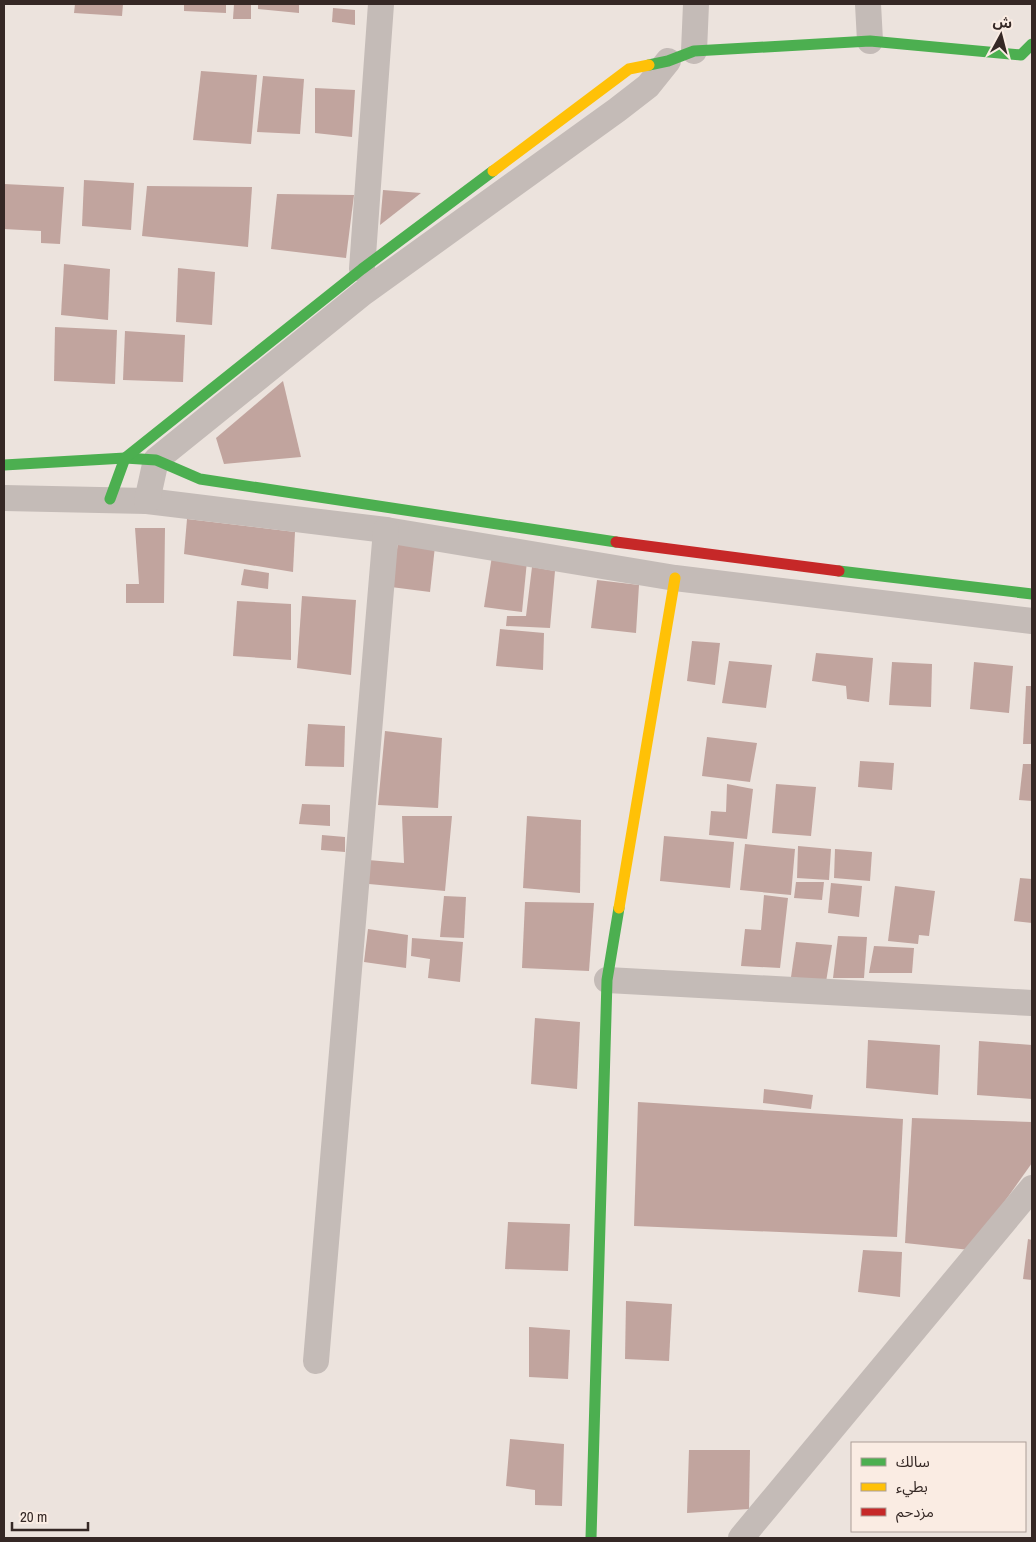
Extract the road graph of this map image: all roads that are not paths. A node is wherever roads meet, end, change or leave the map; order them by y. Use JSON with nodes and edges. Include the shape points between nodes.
{"nodes":[{"id":1,"x":381,"y":4,"type":"edge"},
{"id":2,"x":696,"y":4,"type":"edge"},
{"id":3,"x":868,"y":4,"type":"edge"},
{"id":4,"x":870,"y":41,"type":"junction"},
{"id":5,"x":1032,"y":44,"type":"edge"},
{"id":6,"x":694,"y":52,"type":"junction"},
{"id":7,"x":668,"y":61,"type":"junction"},
{"id":8,"x":362,"y":269,"type":"junction"},
{"id":9,"x":125,"y":458,"type":"junction"},
{"id":10,"x":156,"y":460,"type":"junction"},
{"id":11,"x":4,"y":465,"type":"edge"},
{"id":12,"x":4,"y":498,"type":"edge"},
{"id":13,"x":110,"y":499,"type":"junction"},
{"id":14,"x":147,"y":500,"type":"junction"},
{"id":15,"x":386,"y":530,"type":"junction"},
{"id":16,"x":675,"y":578,"type":"junction"},
{"id":17,"x":1032,"y":594,"type":"edge"},
{"id":18,"x":1032,"y":621,"type":"edge"},
{"id":19,"x":607,"y":980,"type":"junction"},
{"id":20,"x":1032,"y":1003,"type":"edge"},
{"id":21,"x":1032,"y":1188,"type":"edge"},
{"id":22,"x":316,"y":1361,"type":"dead end"},
{"id":23,"x":591,"y":1538,"type":"edge"},
{"id":24,"x":741,"y":1538,"type":"edge"}],
"edges":[{"from":1,"to":8,"type":"street"},
{"from":2,"to":6,"type":"street"},
{"from":3,"to":4,"type":"street"},
{"from":4,"to":5,"type":"street","via":[[1021,55]]},
{"from":4,"to":6,"type":"street"},
{"from":6,"to":7,"type":"street"},
{"from":7,"to":8,"type":"street","via":[[629,68]]},
{"from":7,"to":10,"type":"street","via":[[648,86],[363,294]]},
{"from":8,"to":9,"type":"street"},
{"from":9,"to":10,"type":"street"},
{"from":9,"to":11,"type":"street"},
{"from":9,"to":13,"type":"street"},
{"from":10,"to":14,"type":"street"},
{"from":10,"to":17,"type":"street","via":[[200,479],[677,551]]},
{"from":12,"to":13,"type":"street"},
{"from":13,"to":14,"type":"street"},
{"from":14,"to":15,"type":"street"},
{"from":15,"to":16,"type":"street"},
{"from":15,"to":22,"type":"street"},
{"from":16,"to":18,"type":"street"},
{"from":16,"to":19,"type":"street"},
{"from":19,"to":20,"type":"street"},
{"from":19,"to":23,"type":"street"},
{"from":21,"to":24,"type":"street"}]}
